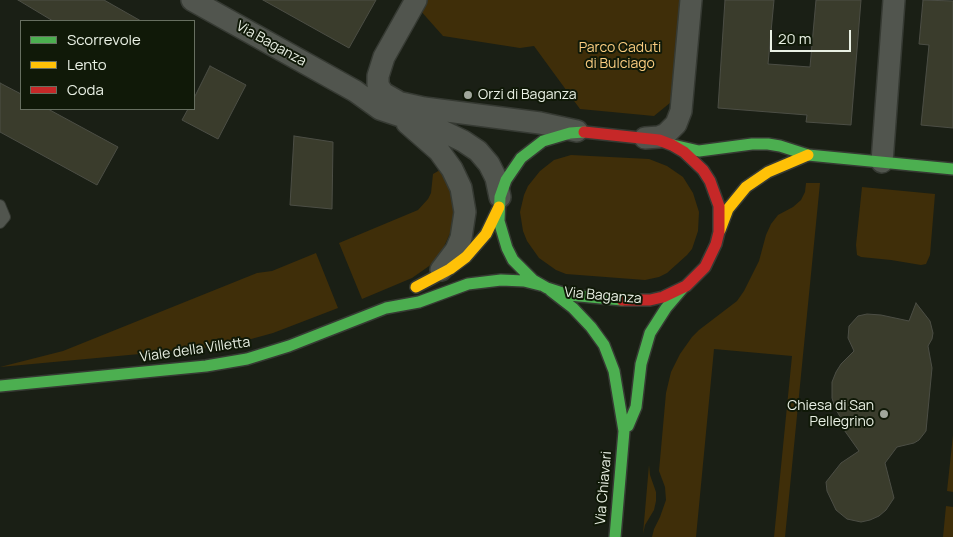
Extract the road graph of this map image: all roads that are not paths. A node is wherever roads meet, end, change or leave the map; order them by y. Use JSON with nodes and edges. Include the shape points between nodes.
{"nodes":[{"id":1,"x":192,"y":0,"type":"edge"},
{"id":2,"x":416,"y":0,"type":"edge"},
{"id":3,"x":691,"y":0,"type":"edge"},
{"id":4,"x":894,"y":0,"type":"edge"},
{"id":5,"x":379,"y":72,"type":"junction"},
{"id":6,"x":349,"y":88,"type":"junction"},
{"id":7,"x":394,"y":108,"type":"junction"},
{"id":8,"x":584,"y":132,"type":"junction"},
{"id":9,"x":645,"y":138,"type":"junction"},
{"id":10,"x":672,"y":145,"type":"junction"},
{"id":11,"x":808,"y":155,"type":"junction"},
{"id":12,"x":882,"y":162,"type":"junction"},
{"id":13,"x":953,"y":169,"type":"edge"},
{"id":14,"x":500,"y":202,"type":"junction"},
{"id":15,"x":0,"y":205,"type":"edge"},
{"id":16,"x":0,"y":223,"type":"edge"},
{"id":17,"x":719,"y":232,"type":"junction"},
{"id":18,"x":428,"y":281,"type":"junction"},
{"id":19,"x":686,"y":286,"type":"junction"},
{"id":20,"x":544,"y":287,"type":"junction"},
{"id":21,"x":386,"y":308,"type":"junction"},
{"id":22,"x":0,"y":386,"type":"edge"},
{"id":23,"x":623,"y":441,"type":"junction"},
{"id":24,"x":615,"y":537,"type":"edge"}],
"edges":[{"from":1,"to":6,"type":"street","name":"Via Baganza"},
{"from":2,"to":5,"type":"street"},
{"from":3,"to":9,"type":"street","via":[[681,111],[676,124],[666,134]]},
{"from":4,"to":12,"type":"street"},
{"from":5,"to":6,"type":"street","via":[[365,87]]},
{"from":5,"to":7,"type":"street","via":[[377,81],[380,89]]},
{"from":6,"to":7,"type":"street","name":"Via Baganza"},
{"from":7,"to":8,"type":"street","name":"Via Baganza","via":[[424,108]]},
{"from":7,"to":14,"type":"street","name":"Via Baganza","via":[[471,146],[484,157],[493,171]]},
{"from":7,"to":18,"type":"street","via":[[439,151],[452,169],[462,194],[465,212],[461,238],[444,268]]},
{"from":8,"to":9,"type":"street","name":"Via Baganza"},
{"from":8,"to":14,"type":"street","name":"Via Baganza","via":[[556,136],[531,148],[512,169]]},
{"from":9,"to":10,"type":"street","name":"Via Baganza"},
{"from":10,"to":11,"type":"street","via":[[699,151],[768,144]]},
{"from":10,"to":17,"type":"street","name":"Via Baganza","via":[[694,160],[710,181],[719,206]]},
{"from":11,"to":12,"type":"street"},
{"from":11,"to":17,"type":"street","via":[[768,172],[746,187],[728,210]]},
{"from":12,"to":13,"type":"street"},
{"from":14,"to":18,"type":"street","name":"Viale della Villetta","via":[[486,234],[466,257]]},
{"from":14,"to":20,"type":"street","name":"Via Baganza","via":[[499,222],[513,260]]},
{"from":15,"to":16,"type":"lane","via":[[5,217]]},
{"from":17,"to":19,"type":"street","name":"Via Baganza","via":[[705,267]]},
{"from":18,"to":21,"type":"street","name":"Viale della Villetta"},
{"from":19,"to":20,"type":"street","name":"Via Baganza","via":[[663,298],[637,301],[569,295]]},
{"from":19,"to":23,"type":"street","name":"Via Chiavari","via":[[650,333],[641,364],[636,407]]},
{"from":20,"to":21,"type":"street","name":"Viale della Villetta","via":[[513,280],[477,282],[419,302]]},
{"from":20,"to":23,"type":"street","name":"Via Chiavari","via":[[583,317],[604,345],[617,385]]},
{"from":21,"to":22,"type":"street","name":"Viale della Villetta","via":[[247,359],[206,366]]},
{"from":23,"to":24,"type":"street","name":"Via Chiavari"}]}
